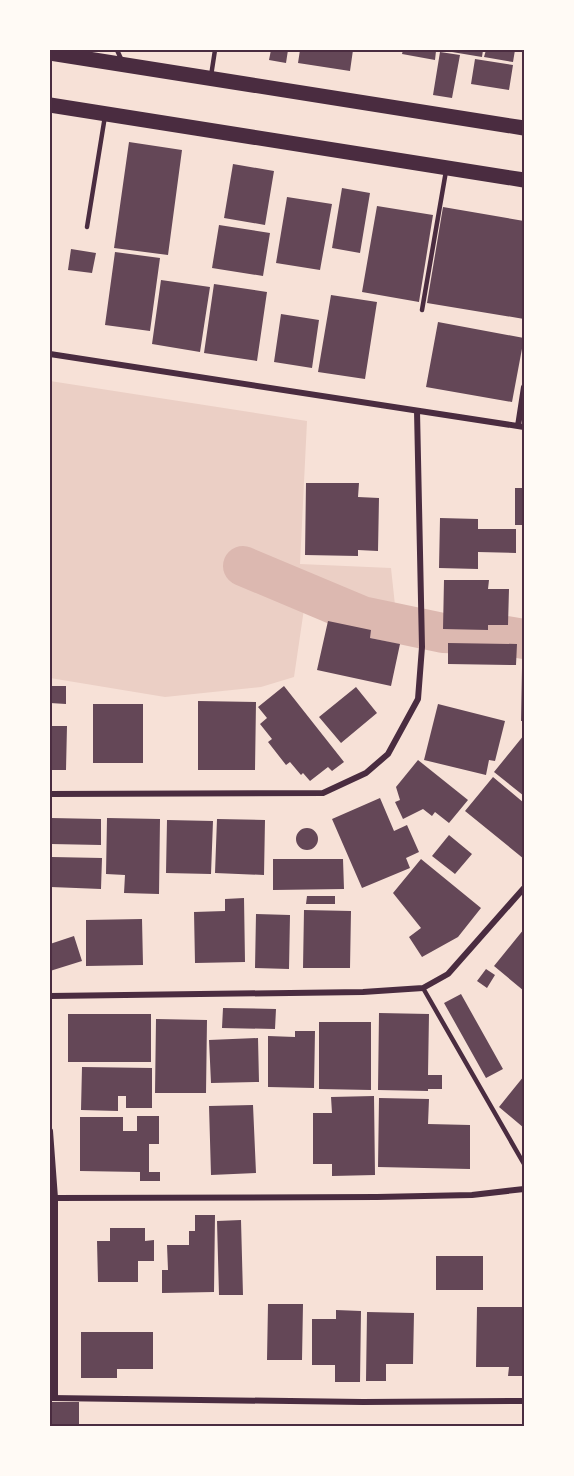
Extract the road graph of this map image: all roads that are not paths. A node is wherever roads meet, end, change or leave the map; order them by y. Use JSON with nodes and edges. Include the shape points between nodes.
{"nodes":[{"id":1,"x":117,"y":50,"type":"edge"},
{"id":2,"x":215,"y":50,"type":"edge"},
{"id":3,"x":50,"y":53,"type":"edge"},
{"id":4,"x":124,"y":65,"type":"junction"},
{"id":5,"x":210,"y":79,"type":"junction"},
{"id":6,"x":50,"y":105,"type":"edge"},
{"id":7,"x":105,"y":114,"type":"junction"},
{"id":8,"x":525,"y":128,"type":"edge"},
{"id":9,"x":447,"y":168,"type":"junction"},
{"id":10,"x":525,"y":180,"type":"edge"},
{"id":11,"x":87,"y":227,"type":"dead end"},
{"id":12,"x":422,"y":310,"type":"dead end"},
{"id":13,"x":50,"y":354,"type":"edge"},
{"id":14,"x":525,"y":387,"type":"edge"},
{"id":15,"x":417,"y":411,"type":"junction"},
{"id":16,"x":521,"y":426,"type":"edge"},
{"id":17,"x":50,"y":794,"type":"edge"},
{"id":18,"x":525,"y":888,"type":"edge"},
{"id":19,"x":423,"y":988,"type":"junction"},
{"id":20,"x":50,"y":996,"type":"edge"},
{"id":21,"x":50,"y":1131,"type":"edge"},
{"id":22,"x":525,"y":1164,"type":"edge"},
{"id":23,"x":525,"y":1189,"type":"edge"},
{"id":24,"x":55,"y":1198,"type":"junction"},
{"id":25,"x":52,"y":1398,"type":"edge"},
{"id":26,"x":525,"y":1401,"type":"edge"}],
"edges":[{"from":1,"to":4,"type":"lane"},
{"from":2,"to":5,"type":"lane"},
{"from":3,"to":4,"type":"main road"},
{"from":4,"to":5,"type":"main road"},
{"from":5,"to":8,"type":"main road"},
{"from":6,"to":7,"type":"main road"},
{"from":7,"to":9,"type":"main road"},
{"from":7,"to":11,"type":"lane"},
{"from":9,"to":10,"type":"main road"},
{"from":9,"to":12,"type":"lane"},
{"from":13,"to":15,"type":"street"},
{"from":14,"to":16,"type":"street"},
{"from":15,"to":16,"type":"street"},
{"from":15,"to":17,"type":"street","via":[[422,606],[418,699],[387,754],[366,772],[323,793]]},
{"from":18,"to":19,"type":"street","via":[[448,974]]},
{"from":19,"to":20,"type":"street"},
{"from":19,"to":22,"type":"lane"},
{"from":21,"to":24,"type":"street"},
{"from":23,"to":24,"type":"street","via":[[449,1196]]},
{"from":24,"to":25,"type":"street"},
{"from":25,"to":26,"type":"street"}]}
